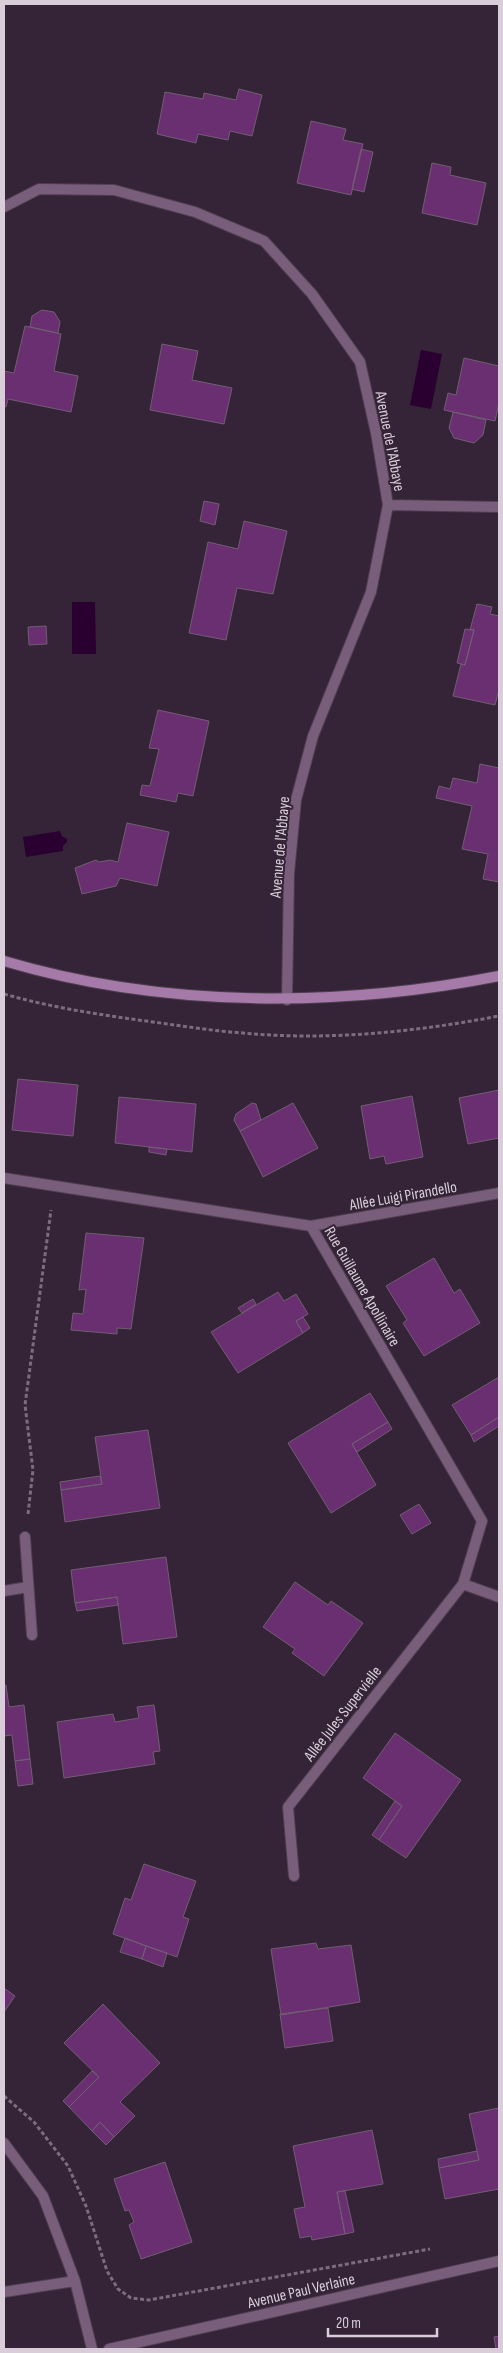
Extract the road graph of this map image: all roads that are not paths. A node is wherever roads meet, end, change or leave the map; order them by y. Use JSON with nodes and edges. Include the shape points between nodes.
{"nodes":[{"id":1,"x":4,"y":207,"type":"edge"},
{"id":2,"x":388,"y":505,"type":"junction"},
{"id":3,"x":499,"y":507,"type":"edge"},
{"id":4,"x":4,"y":961,"type":"edge"},
{"id":5,"x":499,"y":976,"type":"edge"},
{"id":6,"x":287,"y":1000,"type":"junction"},
{"id":7,"x":4,"y":1178,"type":"edge"},
{"id":8,"x":499,"y":1193,"type":"edge"},
{"id":9,"x":312,"y":1226,"type":"junction"},
{"id":10,"x":25,"y":1537,"type":"road end"},
{"id":11,"x":463,"y":1584,"type":"junction"},
{"id":12,"x":28,"y":1587,"type":"junction"},
{"id":13,"x":4,"y":1592,"type":"edge"},
{"id":14,"x":499,"y":1597,"type":"edge"},
{"id":15,"x":32,"y":1635,"type":"dead end"},
{"id":16,"x":294,"y":1876,"type":"dead end"},
{"id":17,"x":4,"y":2143,"type":"edge"},
{"id":18,"x":499,"y":2260,"type":"edge"},
{"id":19,"x":74,"y":2281,"type":"junction"},
{"id":20,"x":4,"y":2292,"type":"edge"},
{"id":21,"x":92,"y":2349,"type":"edge"},
{"id":22,"x":109,"y":2349,"type":"edge"}],
"edges":[{"from":1,"to":2,"type":"street","name":"Avenue de l'Abbaye","via":[[39,189],[114,190],[195,212],[264,241],[312,294],[360,362]]},
{"from":2,"to":3,"type":"street"},
{"from":2,"to":6,"type":"street","name":"Avenue de l'Abbaye","via":[[371,592],[313,736],[296,800],[289,873]]},
{"from":4,"to":6,"type":"street","via":[[101,983],[200,997]]},
{"from":5,"to":6,"type":"street","via":[[448,986]]},
{"from":7,"to":9,"type":"street","name":"Rue Guillaume Apollinaire"},
{"from":8,"to":9,"type":"street","name":"Allée Luigi Pirandello"},
{"from":9,"to":11,"type":"street","name":"Rue Guillaume Apollinaire","via":[[482,1521]]},
{"from":10,"to":12,"type":"street"},
{"from":11,"to":14,"type":"street"},
{"from":11,"to":16,"type":"street","name":"Allée Jules Supervielle","via":[[288,1807]]},
{"from":12,"to":13,"type":"street"},
{"from":12,"to":15,"type":"street"},
{"from":17,"to":19,"type":"street","via":[[43,2196]]},
{"from":18,"to":22,"type":"street","name":"Avenue Paul Verlaine"},
{"from":19,"to":20,"type":"street"},
{"from":19,"to":21,"type":"street"}]}
